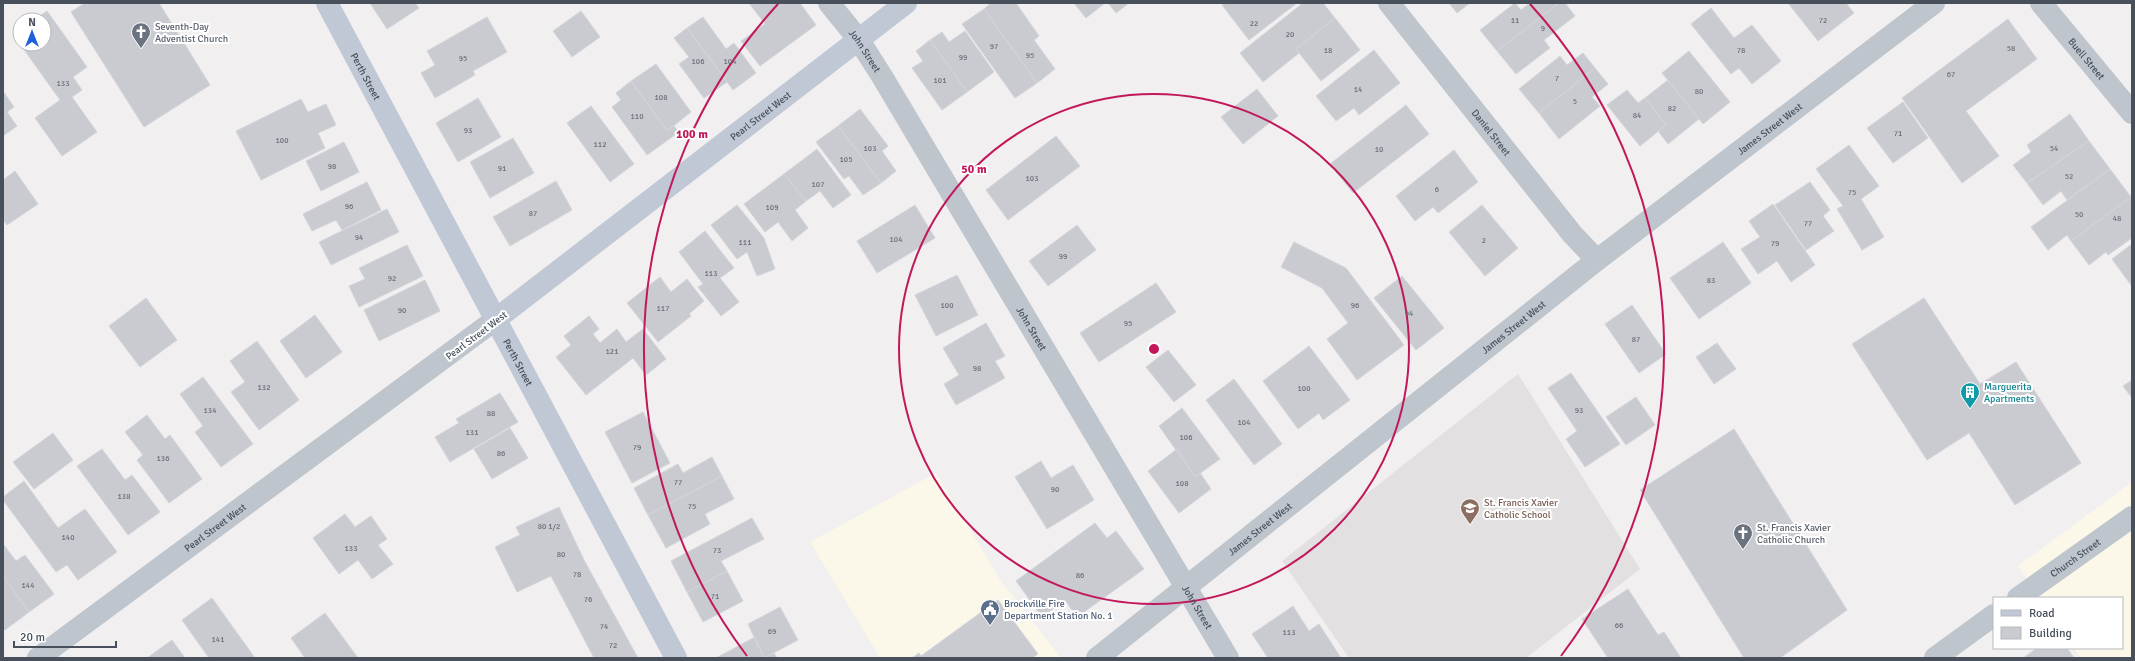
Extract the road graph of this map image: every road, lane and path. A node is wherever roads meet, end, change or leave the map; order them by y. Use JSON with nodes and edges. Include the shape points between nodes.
{"nodes":[{"id":1,"x":328,"y":3,"type":"edge"},
{"id":2,"x":829,"y":3,"type":"edge"},
{"id":3,"x":906,"y":3,"type":"edge"},
{"id":4,"x":1389,"y":3,"type":"edge"},
{"id":5,"x":1934,"y":3,"type":"edge"},
{"id":6,"x":2042,"y":3,"type":"edge"},
{"id":7,"x":859,"y":40,"type":"junction"},
{"id":8,"x":2132,"y":113,"type":"edge"},
{"id":9,"x":1597,"y":260,"type":"junction"},
{"id":10,"x":496,"y":320,"type":"junction"},
{"id":11,"x":2132,"y":517,"type":"edge"},
{"id":12,"x":1186,"y":587,"type":"junction"},
{"id":13,"x":2019,"y":597,"type":"edge"},
{"id":14,"x":1993,"y":616,"type":"edge"},
{"id":15,"x":38,"y":658,"type":"edge"},
{"id":16,"x":676,"y":658,"type":"edge"},
{"id":17,"x":1097,"y":658,"type":"edge"},
{"id":18,"x":1228,"y":658,"type":"edge"},
{"id":19,"x":1935,"y":658,"type":"edge"}],
"edges":[{"from":1,"to":10,"type":"street","name":"Perth Street"},
{"from":2,"to":7,"type":"street","name":"John Street"},
{"from":3,"to":7,"type":"street","name":"Pearl Street West"},
{"from":4,"to":9,"type":"street","name":"Daniel Street","via":[[1573,235]]},
{"from":5,"to":9,"type":"street","name":"James Street West"},
{"from":6,"to":8,"type":"street","name":"Buell Street"},
{"from":7,"to":10,"type":"street","name":"Pearl Street West"},
{"from":7,"to":12,"type":"street","name":"John Street"},
{"from":9,"to":12,"type":"street","name":"James Street West"},
{"from":10,"to":15,"type":"street","name":"Pearl Street West"},
{"from":10,"to":16,"type":"street","name":"Perth Street"},
{"from":11,"to":13,"type":"street","name":"Church Street"},
{"from":12,"to":17,"type":"street","name":"James Street West"},
{"from":12,"to":18,"type":"street","name":"John Street"},
{"from":14,"to":19,"type":"street"}]}
